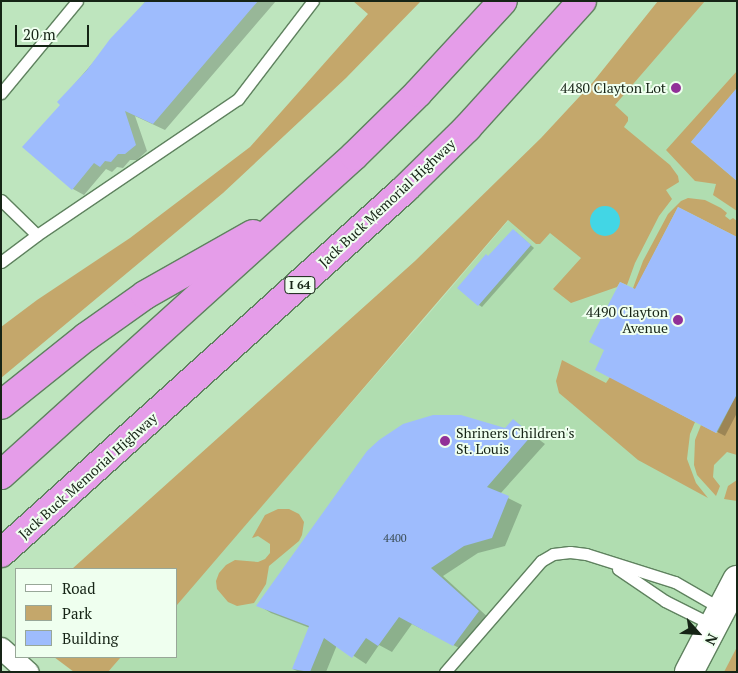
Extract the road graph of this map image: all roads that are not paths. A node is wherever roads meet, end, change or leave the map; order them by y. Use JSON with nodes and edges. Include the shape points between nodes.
{"nodes":[{"id":1,"x":77,"y":1,"type":"edge"},
{"id":2,"x":313,"y":1,"type":"edge"},
{"id":3,"x":503,"y":1,"type":"edge"},
{"id":4,"x":582,"y":1,"type":"edge"},
{"id":5,"x":1,"y":93,"type":"edge"},
{"id":6,"x":1,"y":200,"type":"edge"},
{"id":7,"x":289,"y":215,"type":"junction"},
{"id":8,"x":37,"y":235,"type":"junction"},
{"id":9,"x":1,"y":262,"type":"edge"},
{"id":10,"x":1,"y":405,"type":"edge"},
{"id":11,"x":1,"y":475,"type":"edge"},
{"id":12,"x":1,"y":553,"type":"edge"},
{"id":13,"x":608,"y":562,"type":"junction"},
{"id":14,"x":737,"y":580,"type":"edge"},
{"id":15,"x":718,"y":617,"type":"junction"},
{"id":16,"x":1,"y":648,"type":"edge"},
{"id":17,"x":28,"y":672,"type":"edge"},
{"id":18,"x":445,"y":672,"type":"edge"},
{"id":19,"x":689,"y":672,"type":"edge"}],
"edges":[{"from":1,"to":5,"type":"lane"},
{"from":2,"to":8,"type":"lane","via":[[238,99]]},
{"from":3,"to":7,"type":"highway","via":[[418,93]]},
{"from":4,"to":12,"type":"highway","name":"Jack Buck Memorial Highway","number":"I 64","via":[[468,128],[405,190]]},
{"from":6,"to":8,"type":"lane"},
{"from":7,"to":10,"type":"highway","via":[[145,295]]},
{"from":7,"to":11,"type":"highway"},
{"from":8,"to":9,"type":"lane"},
{"from":13,"to":15,"type":"lane","via":[[665,601]]},
{"from":13,"to":15,"type":"lane","via":[[675,582]]},
{"from":13,"to":18,"type":"lane","via":[[570,552],[553,554],[542,561]]},
{"from":14,"to":15,"type":"street"},
{"from":15,"to":19,"type":"street"},
{"from":16,"to":17,"type":"street"}]}
